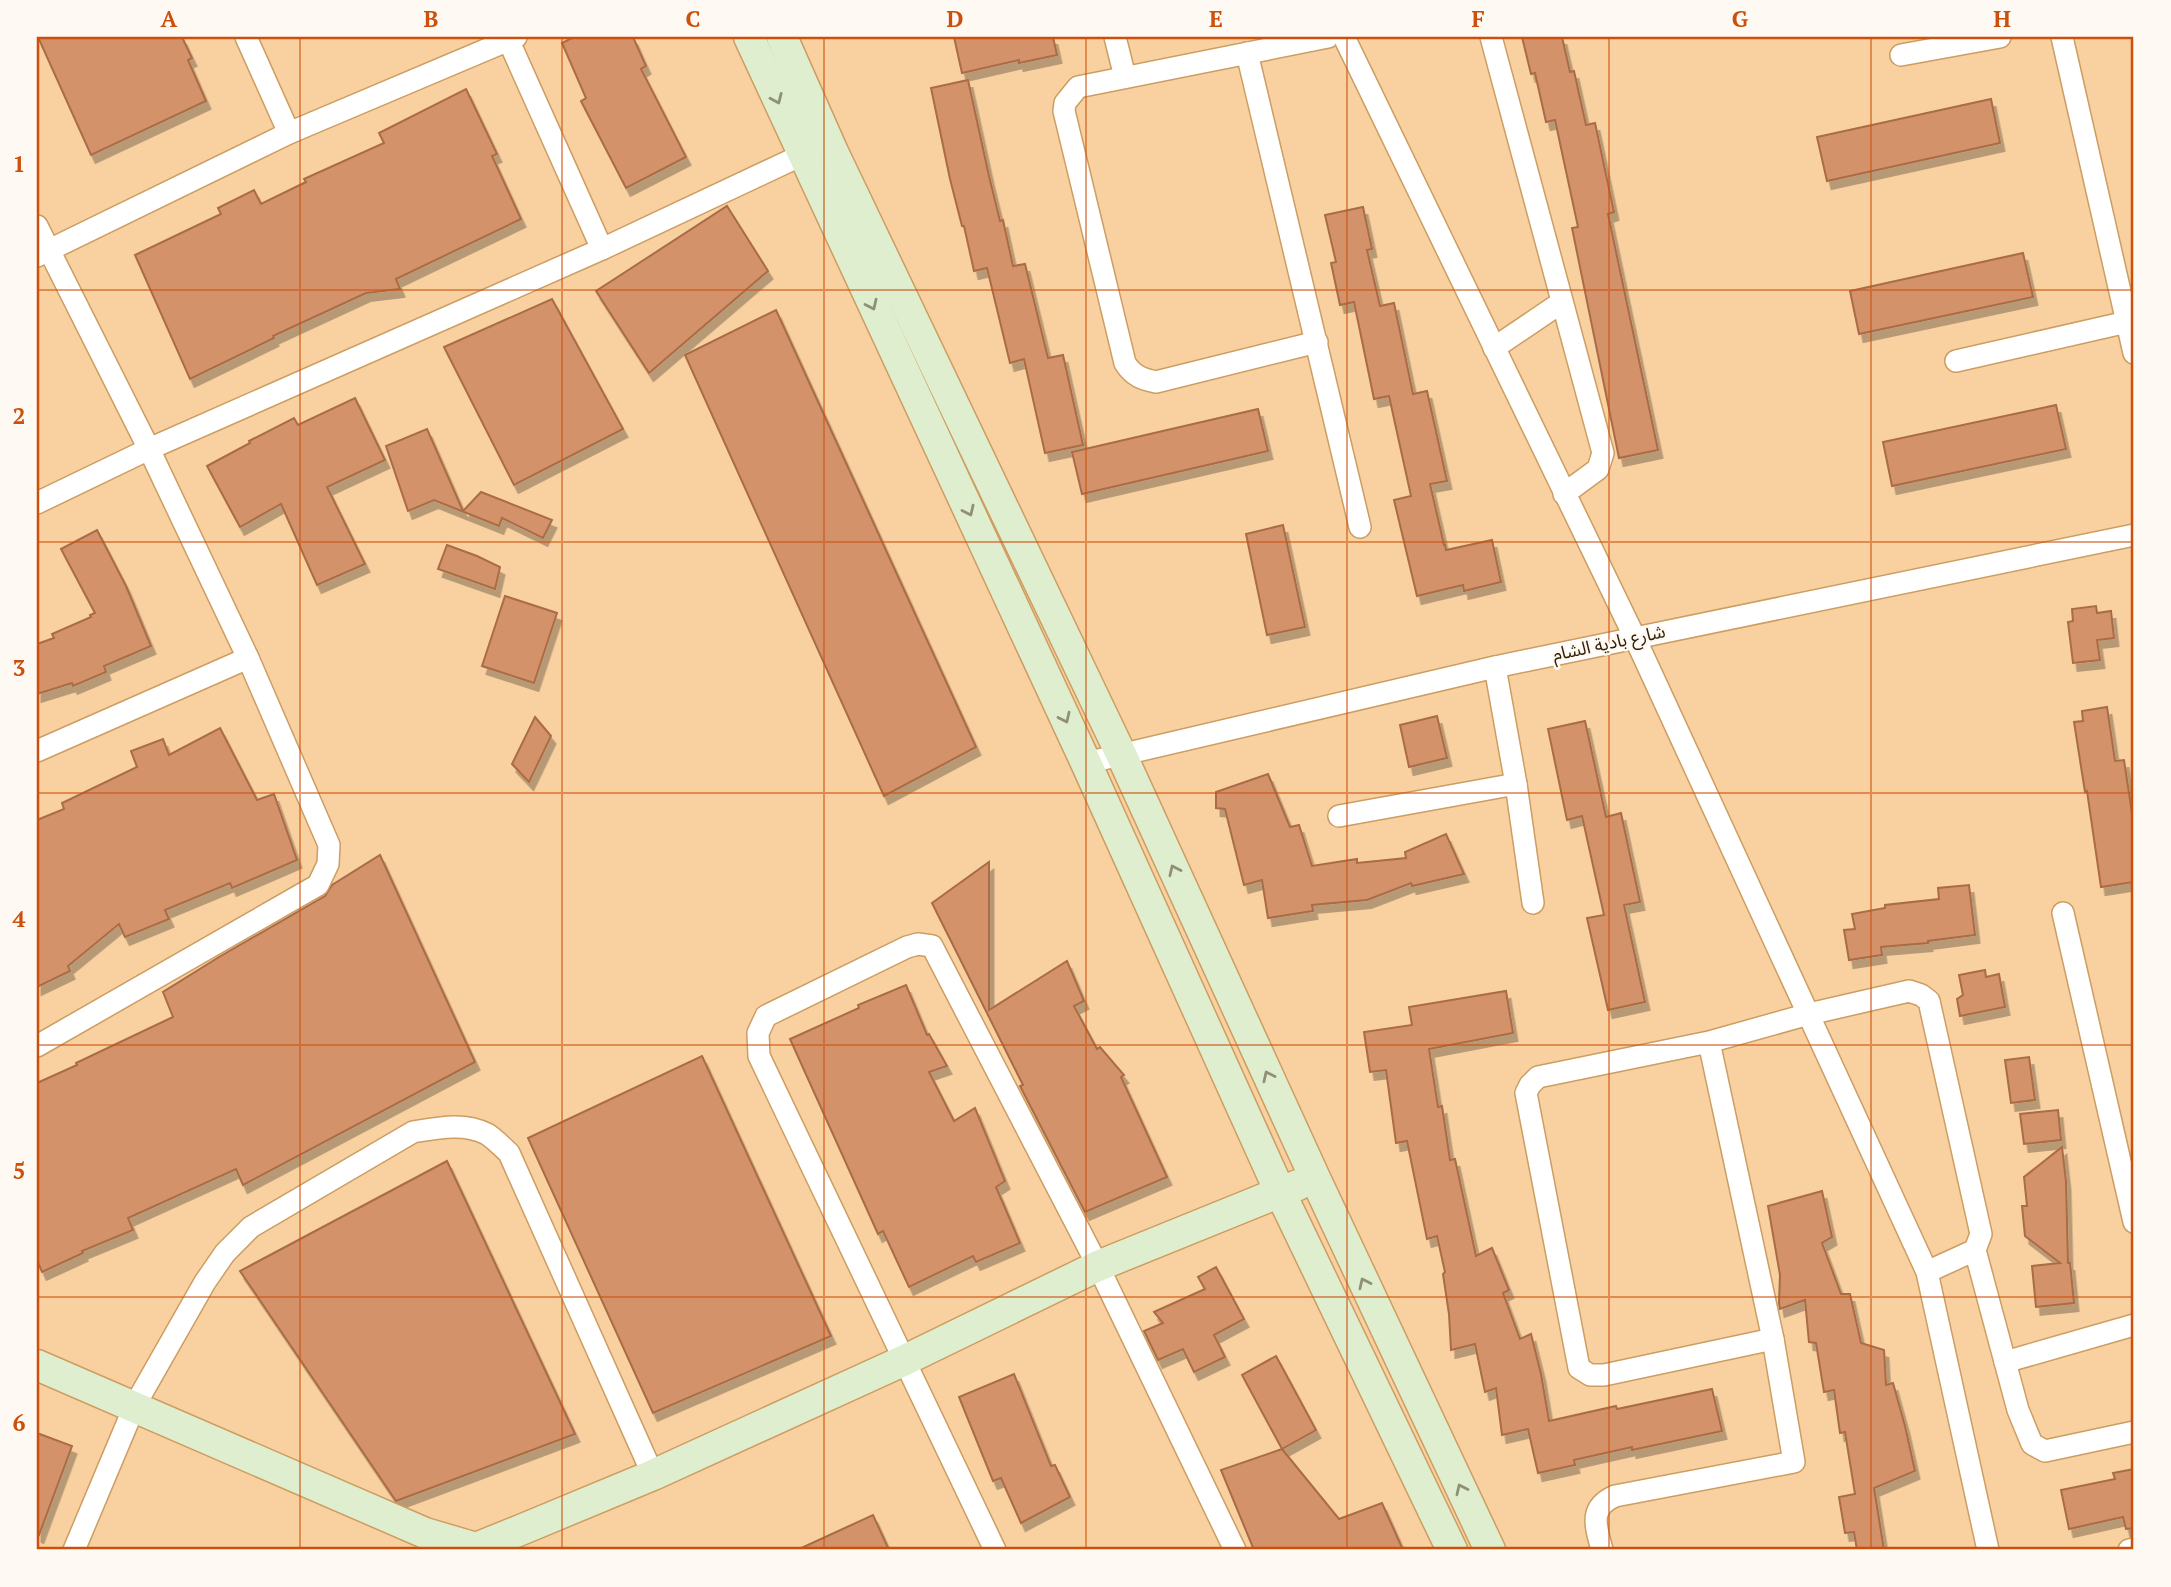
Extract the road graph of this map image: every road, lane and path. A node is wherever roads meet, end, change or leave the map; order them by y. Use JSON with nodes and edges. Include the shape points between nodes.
{"nodes":[{"id":1,"x":246,"y":37,"type":"edge"},
{"id":2,"x":748,"y":37,"type":"edge"},
{"id":3,"x":782,"y":37,"type":"edge"},
{"id":4,"x":1115,"y":37,"type":"edge"},
{"id":5,"x":1328,"y":37,"type":"edge"},
{"id":6,"x":1344,"y":37,"type":"edge"},
{"id":7,"x":1491,"y":37,"type":"edge"},
{"id":8,"x":2000,"y":37,"type":"edge"},
{"id":9,"x":2062,"y":37,"type":"edge"},
{"id":10,"x":510,"y":38,"type":"edge"},
{"id":11,"x":1247,"y":53,"type":"junction"},
{"id":12,"x":1901,"y":55,"type":"dead end"},
{"id":13,"x":1125,"y":77,"type":"junction"},
{"id":14,"x":289,"y":134,"type":"junction"},
{"id":15,"x":802,"y":155,"type":"junction"},
{"id":16,"x":37,"y":226,"type":"edge"},
{"id":17,"x":602,"y":249,"type":"junction"},
{"id":18,"x":42,"y":253,"type":"edge"},
{"id":19,"x":1562,"y":302,"type":"junction"},
{"id":20,"x":2131,"y":322,"type":"edge"},
{"id":21,"x":1317,"y":342,"type":"junction"},
{"id":22,"x":1494,"y":348,"type":"junction"},
{"id":23,"x":2134,"y":353,"type":"edge"},
{"id":24,"x":1956,"y":361,"type":"dead end"},
{"id":25,"x":965,"y":428,"type":"junction"},
{"id":26,"x":937,"y":443,"type":"junction"},
{"id":27,"x":149,"y":449,"type":"junction"},
{"id":28,"x":1564,"y":494,"type":"junction"},
{"id":29,"x":37,"y":503,"type":"edge"},
{"id":30,"x":1360,"y":527,"type":"dead end"},
{"id":31,"x":2134,"y":535,"type":"edge"},
{"id":32,"x":1635,"y":638,"type":"junction"},
{"id":33,"x":248,"y":658,"type":"junction"},
{"id":34,"x":1494,"y":667,"type":"junction"},
{"id":35,"x":37,"y":751,"type":"edge"},
{"id":36,"x":1121,"y":754,"type":"junction"},
{"id":37,"x":1086,"y":763,"type":"junction"},
{"id":38,"x":1516,"y":784,"type":"junction"},
{"id":39,"x":1339,"y":816,"type":"dead end"},
{"id":40,"x":1533,"y":903,"type":"dead end"},
{"id":41,"x":2063,"y":913,"type":"dead end"},
{"id":42,"x":1809,"y":1014,"type":"junction"},
{"id":43,"x":1709,"y":1042,"type":"junction"},
{"id":44,"x":37,"y":1046,"type":"edge"},
{"id":45,"x":1315,"y":1178,"type":"junction"},
{"id":46,"x":1280,"y":1192,"type":"junction"},
{"id":47,"x":2134,"y":1222,"type":"edge"},
{"id":48,"x":1975,"y":1250,"type":"junction"},
{"id":49,"x":1098,"y":1266,"type":"junction"},
{"id":50,"x":1927,"y":1272,"type":"junction"},
{"id":51,"x":2134,"y":1325,"type":"edge"},
{"id":52,"x":1773,"y":1339,"type":"junction"},
{"id":53,"x":905,"y":1360,"type":"junction"},
{"id":54,"x":2005,"y":1362,"type":"junction"},
{"id":55,"x":37,"y":1365,"type":"edge"},
{"id":56,"x":135,"y":1405,"type":"junction"},
{"id":57,"x":2134,"y":1432,"type":"edge"},
{"id":58,"x":653,"y":1475,"type":"junction"},
{"id":59,"x":475,"y":1549,"type":"edge"},
{"id":60,"x":1447,"y":1549,"type":"edge"},
{"id":61,"x":2134,"y":1549,"type":"edge"},
{"id":62,"x":74,"y":1550,"type":"edge"},
{"id":63,"x":995,"y":1550,"type":"edge"},
{"id":64,"x":1235,"y":1550,"type":"edge"},
{"id":65,"x":1490,"y":1550,"type":"edge"},
{"id":66,"x":1602,"y":1550,"type":"edge"},
{"id":67,"x":1988,"y":1550,"type":"edge"},
{"id":68,"x":2129,"y":1550,"type":"edge"}],
"edges":[{"from":1,"to":14,"type":"street"},
{"from":2,"to":15,"type":"street","one_way":true},
{"from":3,"to":25,"type":"street"},
{"from":4,"to":13,"type":"street"},
{"from":5,"to":11,"type":"street"},
{"from":6,"to":22,"type":"street"},
{"from":7,"to":19,"type":"street"},
{"from":8,"to":12,"type":"street"},
{"from":9,"to":20,"type":"street"},
{"from":10,"to":14,"type":"street"},
{"from":10,"to":17,"type":"street"},
{"from":11,"to":13,"type":"street"},
{"from":11,"to":21,"type":"street"},
{"from":13,"to":21,"type":"street","via":[[1077,88],[1064,111],[1129,370],[1156,382]]},
{"from":14,"to":18,"type":"street"},
{"from":15,"to":17,"type":"street"},
{"from":15,"to":26,"type":"street","one_way":true},
{"from":16,"to":18,"type":"street"},
{"from":17,"to":27,"type":"street"},
{"from":18,"to":27,"type":"street"},
{"from":19,"to":22,"type":"street"},
{"from":19,"to":28,"type":"street","via":[[1603,453],[1598,469]]},
{"from":20,"to":23,"type":"street"},
{"from":20,"to":24,"type":"street"},
{"from":21,"to":30,"type":"street"},
{"from":22,"to":28,"type":"street"},
{"from":25,"to":26,"type":"street"},
{"from":25,"to":36,"type":"street"},
{"from":26,"to":37,"type":"street","one_way":true},
{"from":27,"to":29,"type":"street"},
{"from":27,"to":33,"type":"street"},
{"from":28,"to":32,"type":"street"},
{"from":31,"to":32,"type":"street","name":"شارع بادية الشام"},
{"from":32,"to":34,"type":"street","name":"شارع بادية الشام"},
{"from":32,"to":42,"type":"street"},
{"from":33,"to":35,"type":"street"},
{"from":33,"to":44,"type":"street","via":[[329,845],[328,864],[318,884]]},
{"from":34,"to":36,"type":"street","name":"شارع بادية الشام"},
{"from":34,"to":38,"type":"street"},
{"from":36,"to":37,"type":"street","name":"شارع بادية الشام"},
{"from":45,"to":36,"type":"street","one_way":true},
{"from":37,"to":46,"type":"street"},
{"from":38,"to":39,"type":"street"},
{"from":38,"to":40,"type":"street"},
{"from":41,"to":47,"type":"street"},
{"from":42,"to":43,"type":"street"},
{"from":42,"to":48,"type":"street","via":[[1909,991],[1929,1001],[1980,1234]]},
{"from":42,"to":50,"type":"street"},
{"from":43,"to":52,"type":"street"},
{"from":43,"to":52,"type":"street","via":[[1538,1077],[1526,1093],[1580,1368],[1590,1375],[1604,1375]]},
{"from":45,"to":46,"type":"street"},
{"from":65,"to":45,"type":"street","one_way":true},
{"from":46,"to":49,"type":"street"},
{"from":46,"to":60,"type":"street"},
{"from":48,"to":50,"type":"street"},
{"from":48,"to":54,"type":"street"},
{"from":49,"to":53,"type":"street"},
{"from":49,"to":53,"type":"street","via":[[932,946],[907,947],[871,964],[766,1016],[758,1033],[759,1056]]},
{"from":49,"to":64,"type":"street"},
{"from":50,"to":67,"type":"street"},
{"from":51,"to":54,"type":"street"},
{"from":52,"to":66,"type":"street","via":[[1794,1462],[1615,1496],[1596,1512]]},
{"from":53,"to":58,"type":"street"},
{"from":53,"to":63,"type":"street"},
{"from":54,"to":57,"type":"street","via":[[2032,1444],[2045,1451]]},
{"from":55,"to":56,"type":"street"},
{"from":56,"to":58,"type":"street","via":[[205,1282],[251,1227],[413,1132],[468,1127],[509,1153]]},
{"from":56,"to":59,"type":"street","via":[[425,1533]]},
{"from":56,"to":62,"type":"street"},
{"from":58,"to":59,"type":"street"},
{"from":61,"to":68,"type":"street"}]}
